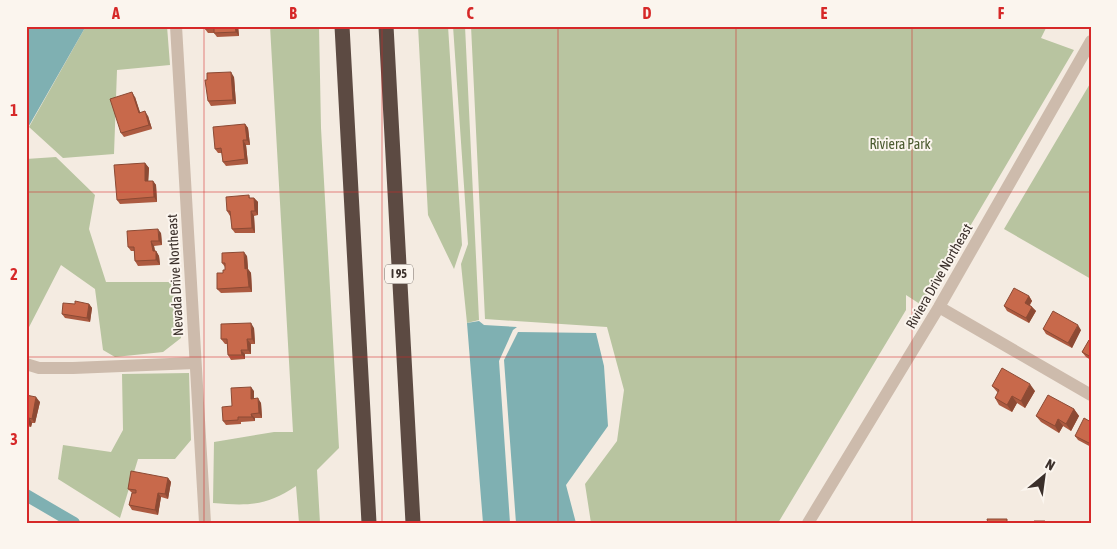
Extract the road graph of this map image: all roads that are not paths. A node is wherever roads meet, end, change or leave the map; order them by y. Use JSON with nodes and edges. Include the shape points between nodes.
{"nodes":[{"id":1,"x":176,"y":26,"type":"edge"},
{"id":2,"x":342,"y":26,"type":"edge"},
{"id":3,"x":386,"y":26,"type":"edge"},
{"id":4,"x":1091,"y":41,"type":"edge"},
{"id":5,"x":939,"y":307,"type":"junction"},
{"id":6,"x":195,"y":363,"type":"junction"},
{"id":7,"x":26,"y":364,"type":"edge"},
{"id":8,"x":1091,"y":395,"type":"edge"},
{"id":9,"x":205,"y":523,"type":"edge"},
{"id":10,"x":370,"y":523,"type":"edge"},
{"id":11,"x":413,"y":523,"type":"edge"},
{"id":12,"x":808,"y":523,"type":"edge"}],
"edges":[{"from":1,"to":6,"type":"street","name":"Nevada Drive Northeast"},
{"from":2,"to":10,"type":"highway"},
{"from":3,"to":11,"type":"highway","number":"I 95"},
{"from":4,"to":5,"type":"street","name":"Riviera Drive Northeast"},
{"from":5,"to":8,"type":"street"},
{"from":5,"to":12,"type":"street","name":"Riviera Drive Northeast"},
{"from":6,"to":7,"type":"street","via":[[73,368],[39,368]]},
{"from":6,"to":9,"type":"street","name":"Nevada Drive Northeast"}]}
